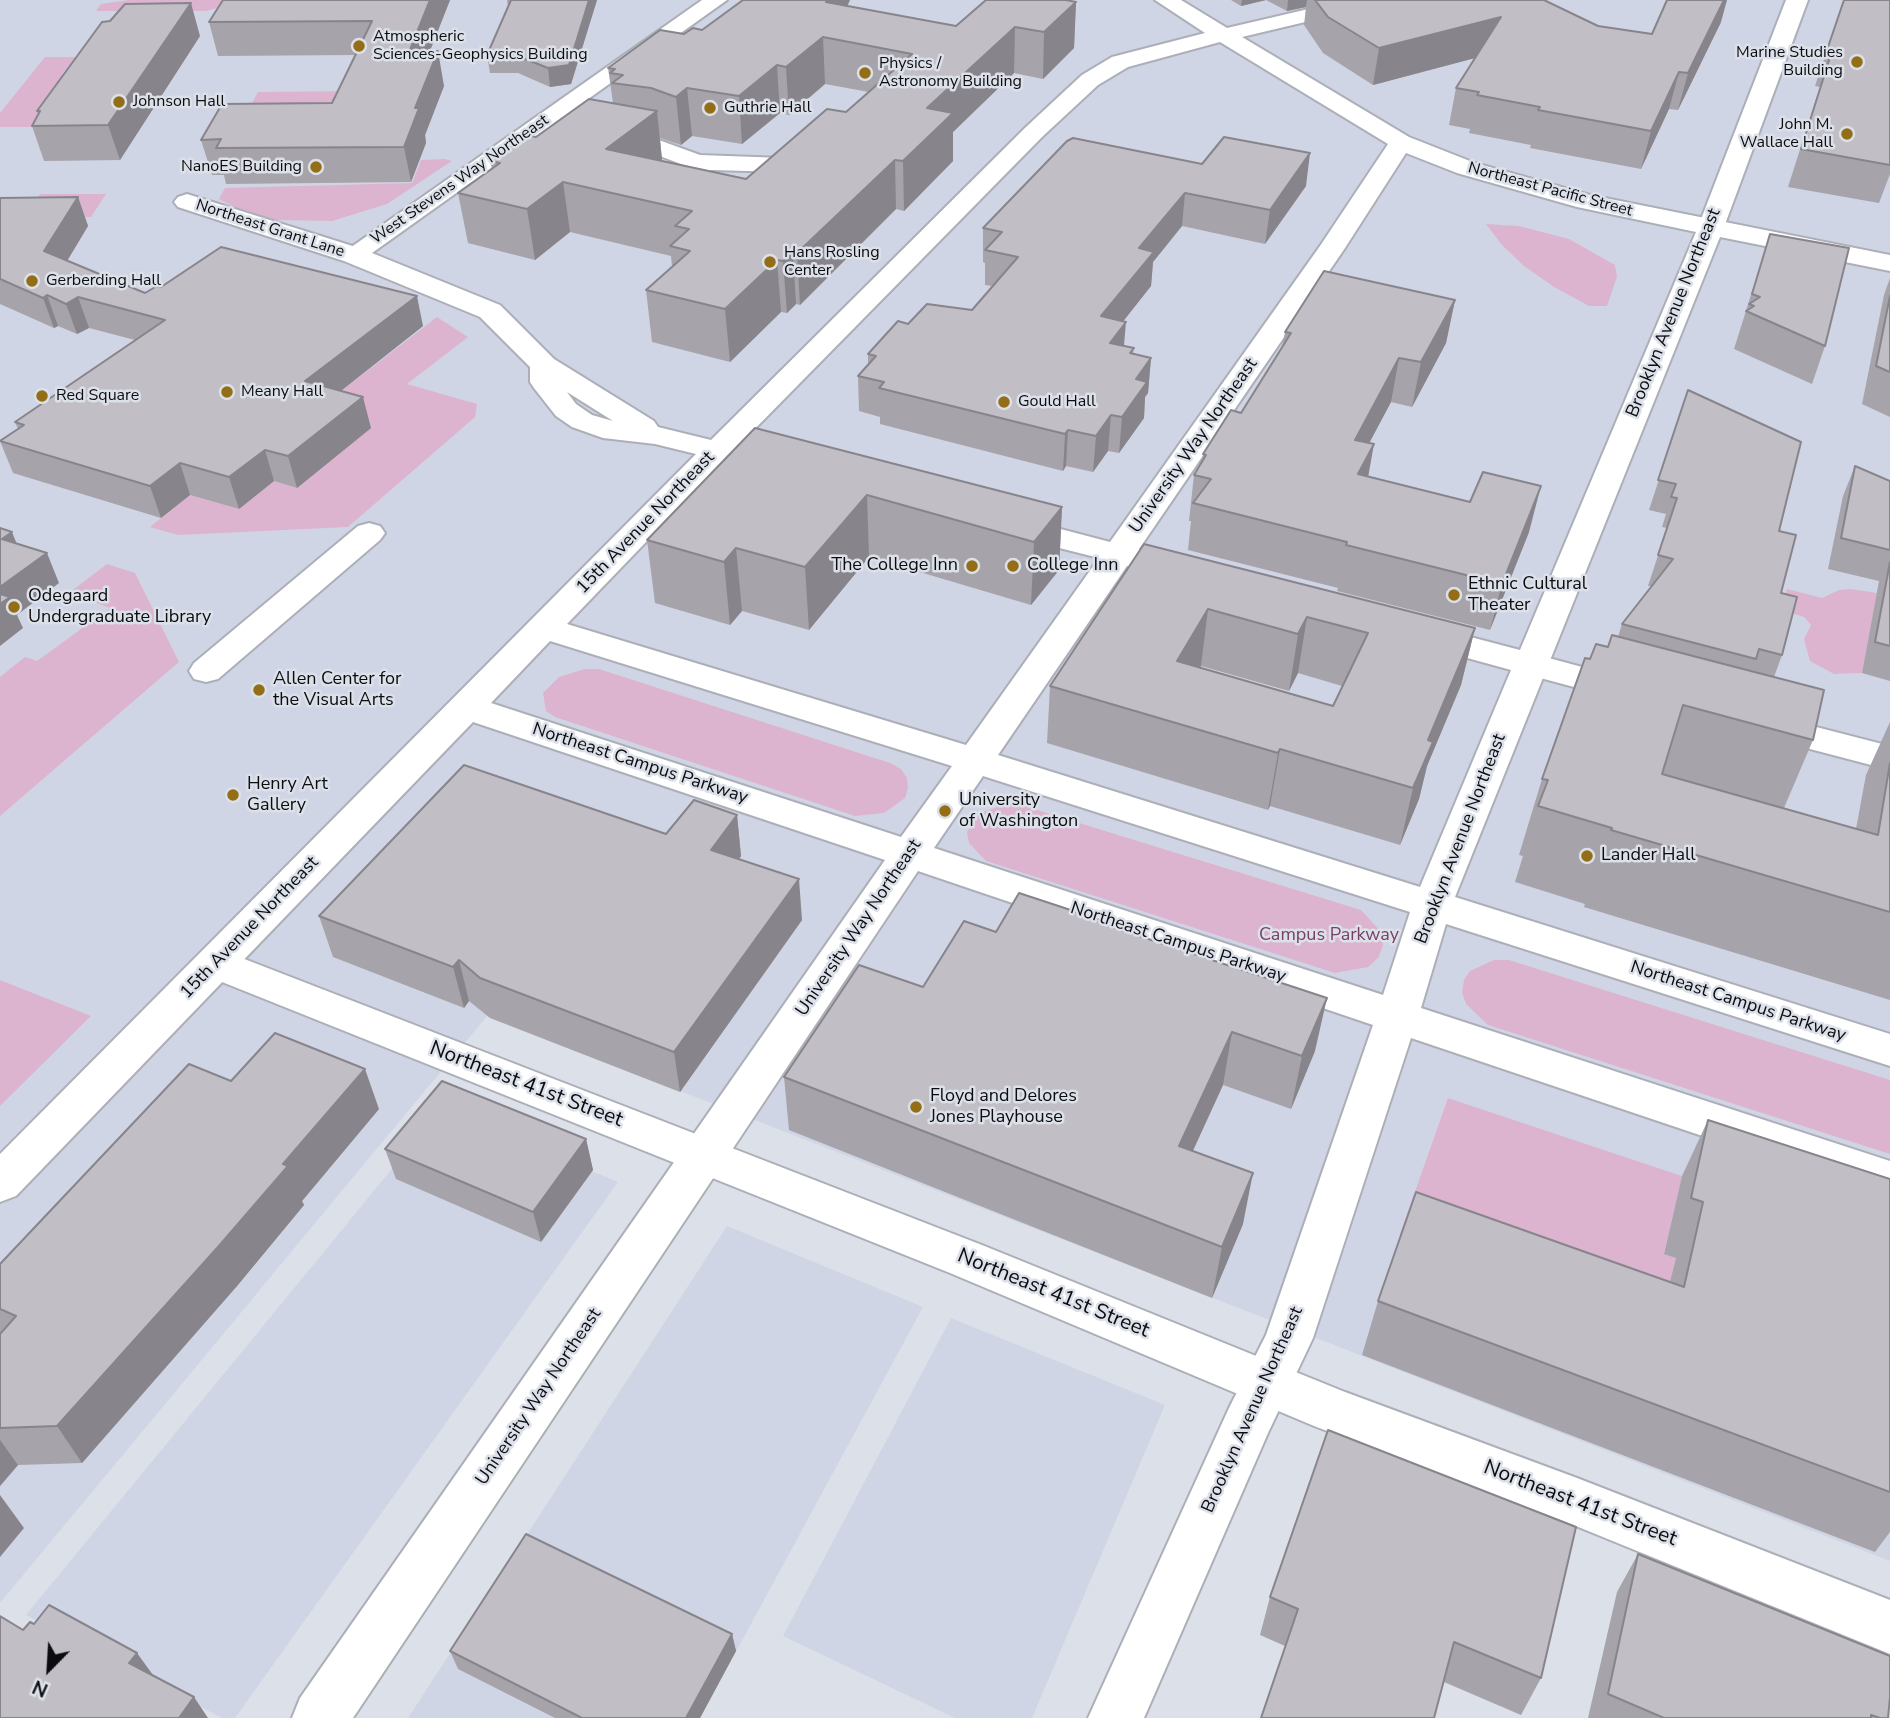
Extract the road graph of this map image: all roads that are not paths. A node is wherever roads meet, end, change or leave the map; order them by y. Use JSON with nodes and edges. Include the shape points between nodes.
{"nodes":[{"id":1,"x":716,"y":0,"type":"edge"},
{"id":2,"x":1166,"y":0,"type":"edge"},
{"id":3,"x":1374,"y":0,"type":"edge"},
{"id":4,"x":1797,"y":0,"type":"edge"},
{"id":5,"x":1223,"y":35,"type":"junction"},
{"id":6,"x":564,"y":135,"type":"edge"},
{"id":7,"x":1401,"y":142,"type":"junction"},
{"id":8,"x":697,"y":162,"type":"junction"},
{"id":9,"x":783,"y":164,"type":"edge"},
{"id":10,"x":669,"y":195,"type":"edge"},
{"id":11,"x":187,"y":202,"type":"dead end"},
{"id":12,"x":1710,"y":227,"type":"junction"},
{"id":13,"x":353,"y":256,"type":"junction"},
{"id":14,"x":1890,"y":263,"type":"edge"},
{"id":15,"x":717,"y":450,"type":"junction"},
{"id":16,"x":768,"y":462,"type":"edge"},
{"id":17,"x":976,"y":517,"type":"edge"},
{"id":18,"x":369,"y":533,"type":"dead end"},
{"id":19,"x":1119,"y":554,"type":"junction"},
{"id":20,"x":1177,"y":569,"type":"edge"},
{"id":21,"x":544,"y":628,"type":"junction"},
{"id":22,"x":1397,"y":628,"type":"edge"},
{"id":23,"x":1530,"y":664,"type":"junction"},
{"id":24,"x":206,"y":671,"type":"dead end"},
{"id":25,"x":1659,"y":698,"type":"edge"},
{"id":26,"x":466,"y":707,"type":"junction"},
{"id":27,"x":1736,"y":718,"type":"edge"},
{"id":28,"x":1890,"y":758,"type":"edge"},
{"id":29,"x":975,"y":760,"type":"junction"},
{"id":30,"x":910,"y":853,"type":"junction"},
{"id":31,"x":1432,"y":905,"type":"junction"},
{"id":32,"x":216,"y":963,"type":"junction"},
{"id":33,"x":1397,"y":1016,"type":"junction"},
{"id":34,"x":1890,"y":1050,"type":"edge"},
{"id":35,"x":703,"y":1155,"type":"junction"},
{"id":36,"x":1890,"y":1180,"type":"edge"},
{"id":37,"x":0,"y":1183,"type":"edge"},
{"id":38,"x":1267,"y":1382,"type":"junction"},
{"id":39,"x":1890,"y":1627,"type":"edge"},
{"id":40,"x":320,"y":1718,"type":"edge"},
{"id":41,"x":1116,"y":1718,"type":"edge"}],
"edges":[{"from":1,"to":13,"type":"street","name":"West Stevens Way Northeast"},
{"from":2,"to":5,"type":"street","name":"Northeast Pacific Street"},
{"from":3,"to":5,"type":"street","name":"15th Avenue Northeast"},
{"from":4,"to":12,"type":"street","name":"Brooklyn Avenue Northeast"},
{"from":5,"to":7,"type":"street","name":"Northeast Pacific Street"},
{"from":5,"to":15,"type":"street","name":"15th Avenue Northeast","via":[[1135,57],[1090,80]]},
{"from":6,"to":8,"type":"street","via":[[656,146]]},
{"from":7,"to":12,"type":"street","name":"Northeast Pacific Street","via":[[1516,184]]},
{"from":7,"to":19,"type":"street","name":"University Way Northeast"},
{"from":8,"to":9,"type":"street"},
{"from":8,"to":10,"type":"street","via":[[698,169]]},
{"from":11,"to":13,"type":"street","name":"Northeast Grant Lane"},
{"from":12,"to":14,"type":"street","name":"Northeast Pacific Street"},
{"from":12,"to":23,"type":"street","name":"Brooklyn Avenue Northeast"},
{"from":13,"to":15,"type":"street","name":"West Stevens Way Northeast","via":[[490,311],[544,365],[655,435]]},
{"from":15,"to":16,"type":"street","name":"West Stevens Way Northeast"},
{"from":15,"to":21,"type":"street","name":"15th Avenue Northeast"},
{"from":17,"to":19,"type":"street"},
{"from":18,"to":24,"type":"street"},
{"from":19,"to":20,"type":"street"},
{"from":19,"to":29,"type":"street","name":"University Way Northeast"},
{"from":21,"to":26,"type":"street","name":"15th Avenue Northeast"},
{"from":21,"to":29,"type":"street","name":"Northeast Campus Parkway"},
{"from":22,"to":23,"type":"street"},
{"from":23,"to":25,"type":"street"},
{"from":23,"to":31,"type":"street","name":"Brooklyn Avenue Northeast"},
{"from":26,"to":30,"type":"street","name":"Northeast Campus Parkway"},
{"from":26,"to":32,"type":"street","name":"15th Avenue Northeast"},
{"from":27,"to":28,"type":"street"},
{"from":29,"to":30,"type":"street","name":"University Way Northeast"},
{"from":29,"to":31,"type":"street","name":"Northeast Campus Parkway"},
{"from":30,"to":33,"type":"street","name":"Northeast Campus Parkway"},
{"from":30,"to":35,"type":"street","name":"University Way Northeast"},
{"from":31,"to":33,"type":"street","name":"Brooklyn Avenue Northeast"},
{"from":31,"to":34,"type":"street","name":"Northeast Campus Parkway"},
{"from":32,"to":35,"type":"street","name":"Northeast 41st Street"},
{"from":32,"to":37,"type":"street","name":"15th Avenue Northeast"},
{"from":33,"to":36,"type":"street","name":"Northeast Campus Parkway"},
{"from":33,"to":38,"type":"street","name":"Brooklyn Avenue Northeast","via":[[1289,1338]]},
{"from":35,"to":38,"type":"street","name":"Northeast 41st Street"},
{"from":35,"to":40,"type":"street","name":"University Way Northeast"},
{"from":38,"to":39,"type":"street","name":"Northeast 41st Street"},
{"from":38,"to":41,"type":"street","name":"Brooklyn Avenue Northeast"}]}
